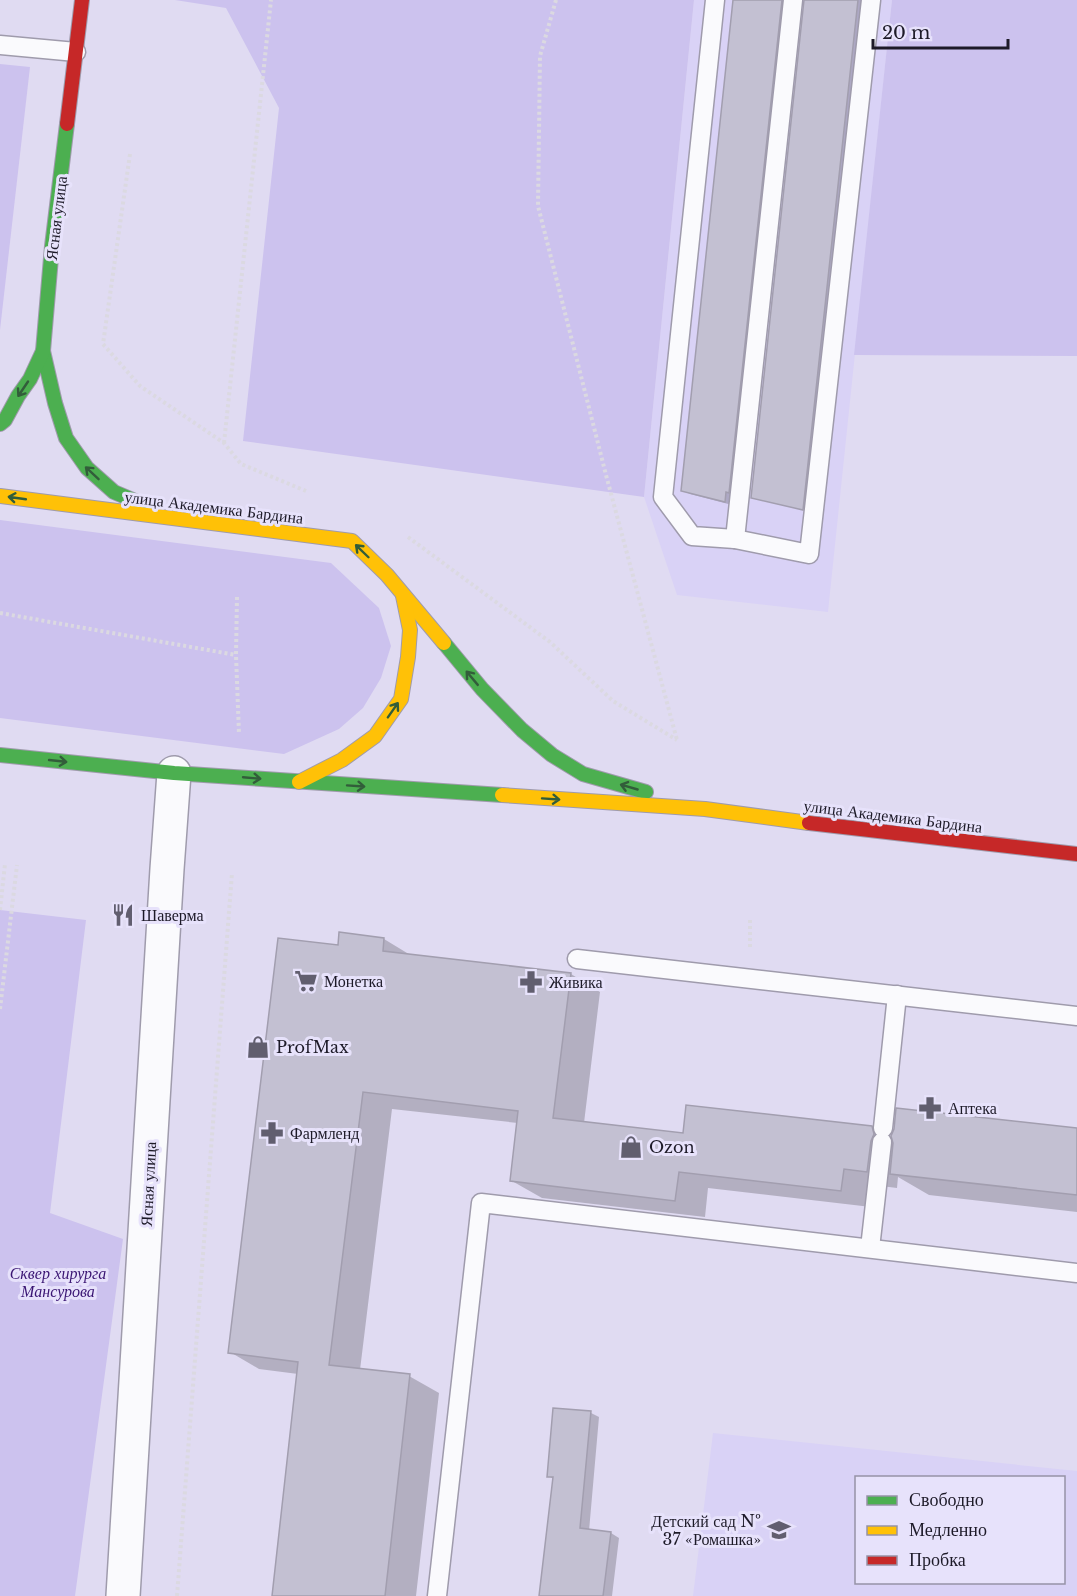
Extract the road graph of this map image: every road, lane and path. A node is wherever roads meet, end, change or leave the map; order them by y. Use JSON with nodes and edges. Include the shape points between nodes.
{"nodes":[{"id":1,"x":82,"y":0,"type":"edge"},
{"id":2,"x":271,"y":0,"type":"edge"},
{"id":3,"x":556,"y":0,"type":"edge"},
{"id":4,"x":715,"y":0,"type":"edge"},
{"id":5,"x":793,"y":0,"type":"edge"},
{"id":6,"x":871,"y":0,"type":"edge"},
{"id":7,"x":0,"y":45,"type":"edge"},
{"id":8,"x":76,"y":52,"type":"junction"},
{"id":9,"x":130,"y":154,"type":"dead end"},
{"id":10,"x":43,"y":351,"type":"junction"},
{"id":11,"x":0,"y":424,"type":"edge"},
{"id":12,"x":224,"y":443,"type":"junction"},
{"id":13,"x":310,"y":493,"type":"dead end"},
{"id":14,"x":0,"y":496,"type":"edge"},
{"id":15,"x":179,"y":520,"type":"junction"},
{"id":16,"x":402,"y":534,"type":"dead end"},
{"id":17,"x":735,"y":539,"type":"junction"},
{"id":18,"x":402,"y":594,"type":"junction"},
{"id":19,"x":237,"y":597,"type":"dead end"},
{"id":20,"x":0,"y":612,"type":"edge"},
{"id":21,"x":236,"y":655,"type":"junction"},
{"id":22,"x":239,"y":734,"type":"dead end"},
{"id":23,"x":0,"y":755,"type":"edge"},
{"id":24,"x":174,"y":773,"type":"junction"},
{"id":25,"x":298,"y":782,"type":"junction"},
{"id":26,"x":705,"y":809,"type":"junction"},
{"id":27,"x":1077,"y":854,"type":"edge"},
{"id":28,"x":6,"y":864,"type":"dead end"},
{"id":29,"x":17,"y":866,"type":"dead end"},
{"id":30,"x":232,"y":873,"type":"dead end"},
{"id":31,"x":0,"y":910,"type":"edge"},
{"id":32,"x":577,"y":959,"type":"dead end"},
{"id":33,"x":897,"y":995,"type":"junction"},
{"id":34,"x":0,"y":1009,"type":"edge"},
{"id":35,"x":1077,"y":1016,"type":"edge"},
{"id":36,"x":870,"y":1248,"type":"junction"},
{"id":37,"x":1077,"y":1273,"type":"edge"},
{"id":38,"x":123,"y":1596,"type":"edge"},
{"id":39,"x":177,"y":1596,"type":"edge"},
{"id":40,"x":437,"y":1596,"type":"edge"}],
"edges":[{"from":1,"to":8,"type":"street","name":"Ясная улица"},
{"from":2,"to":12,"type":"path"},
{"from":3,"to":16,"type":"path","via":[[540,56],[538,206],[677,740],[613,701],[550,642]]},
{"from":4,"to":17,"type":"lane","via":[[663,497],[692,536]]},
{"from":5,"to":17,"type":"lane"},
{"from":6,"to":17,"type":"lane","via":[[809,554]]},
{"from":7,"to":8,"type":"lane"},
{"from":8,"to":10,"type":"street","name":"Ясная улица"},
{"from":9,"to":12,"type":"path","via":[[103,344],[140,386]]},
{"from":10,"to":11,"type":"street","name":"Ясная улица","one_way":true,"via":[[30,379]]},
{"from":15,"to":10,"type":"street","one_way":true,"via":[[114,492],[87,468],[66,438]]},
{"from":12,"to":13,"type":"path","via":[[241,464]]},
{"from":15,"to":14,"type":"street","name":"улица Академика Бардина","one_way":true},
{"from":18,"to":15,"type":"street","name":"улица Академика Бардина","one_way":true,"via":[[352,541]]},
{"from":25,"to":18,"type":"street","name":"улица Академика Бардина","one_way":true,"via":[[342,760],[375,736],[401,699],[410,630]]},
{"from":26,"to":18,"type":"street","name":"улица Академика Бардина","one_way":true,"via":[[584,774],[552,755],[482,689]]},
{"from":19,"to":21,"type":"path"},
{"from":20,"to":21,"type":"path"},
{"from":21,"to":22,"type":"path"},
{"from":23,"to":24,"type":"street","name":"улица Академика Бардина","one_way":true},
{"from":24,"to":25,"type":"street","name":"улица Академика Бардина","one_way":true},
{"from":24,"to":38,"type":"street","name":"Ясная улица"},
{"from":25,"to":26,"type":"street","name":"улица Академика Бардина","one_way":true},
{"from":26,"to":27,"type":"street","name":"улица Академика Бардина"},
{"from":28,"to":31,"type":"path"},
{"from":29,"to":34,"type":"path"},
{"from":30,"to":39,"type":"path"},
{"from":32,"to":33,"type":"lane"},
{"from":33,"to":35,"type":"lane"},
{"from":33,"to":36,"type":"lane"},
{"from":36,"to":37,"type":"lane"},
{"from":36,"to":40,"type":"lane","via":[[481,1203]]}]}
